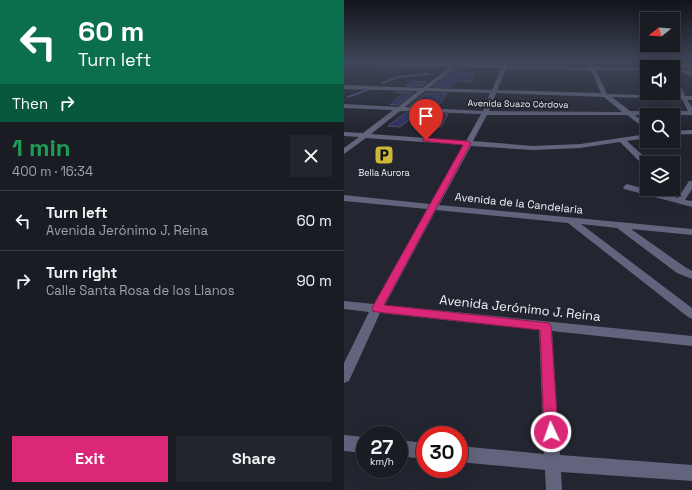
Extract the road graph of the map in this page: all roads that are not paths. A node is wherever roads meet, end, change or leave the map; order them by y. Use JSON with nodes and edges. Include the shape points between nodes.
{"nodes":[{"id":1,"x":430,"y":84,"type":"edge"},
{"id":2,"x":498,"y":84,"type":"edge"},
{"id":3,"x":600,"y":84,"type":"edge"},
{"id":4,"x":344,"y":87,"type":"edge"},
{"id":5,"x":424,"y":89,"type":"junction"},
{"id":6,"x":680,"y":90,"type":"edge"},
{"id":7,"x":495,"y":92,"type":"junction"},
{"id":8,"x":604,"y":94,"type":"junction"},
{"id":9,"x":683,"y":97,"type":"junction"},
{"id":10,"x":692,"y":98,"type":"edge"},
{"id":11,"x":344,"y":106,"type":"edge"},
{"id":12,"x":400,"y":109,"type":"junction"},
{"id":13,"x":692,"y":112,"type":"edge"},
{"id":14,"x":485,"y":113,"type":"junction"},
{"id":15,"x":629,"y":114,"type":"junction"},
{"id":16,"x":640,"y":123,"type":"edge"},
{"id":17,"x":692,"y":132,"type":"edge"},
{"id":18,"x":680,"y":133,"type":"edge"},
{"id":19,"x":344,"y":134,"type":"edge"},
{"id":20,"x":365,"y":136,"type":"junction"},
{"id":21,"x":640,"y":137,"type":"edge"},
{"id":22,"x":623,"y":141,"type":"junction"},
{"id":23,"x":467,"y":143,"type":"junction"},
{"id":24,"x":344,"y":152,"type":"edge"},
{"id":25,"x":640,"y":157,"type":"edge"},
{"id":26,"x":692,"y":183,"type":"edge"},
{"id":27,"x":626,"y":187,"type":"dead end"},
{"id":28,"x":344,"y":198,"type":"edge"},
{"id":29,"x":680,"y":201,"type":"junction"},
{"id":30,"x":692,"y":204,"type":"edge"},
{"id":31,"x":432,"y":207,"type":"junction"},
{"id":32,"x":571,"y":221,"type":"junction"},
{"id":33,"x":621,"y":226,"type":"junction"},
{"id":34,"x":692,"y":232,"type":"edge"},
{"id":35,"x":692,"y":275,"type":"edge"},
{"id":36,"x":344,"y":305,"type":"edge"},
{"id":37,"x":377,"y":308,"type":"junction"},
{"id":38,"x":692,"y":314,"type":"edge"},
{"id":39,"x":546,"y":326,"type":"junction"},
{"id":40,"x":692,"y":341,"type":"edge"},
{"id":41,"x":344,"y":377,"type":"edge"},
{"id":42,"x":344,"y":443,"type":"edge"},
{"id":43,"x":356,"y":444,"type":"edge"},
{"id":44,"x":468,"y":455,"type":"edge"},
{"id":45,"x":553,"y":463,"type":"junction"},
{"id":46,"x":692,"y":473,"type":"edge"},
{"id":47,"x":554,"y":490,"type":"edge"}],
"edges":[{"from":1,"to":5,"type":"street"},
{"from":2,"to":7,"type":"street"},
{"from":3,"to":8,"type":"street"},
{"from":4,"to":5,"type":"street"},
{"from":5,"to":7,"type":"street"},
{"from":5,"to":12,"type":"street"},
{"from":6,"to":9,"type":"street"},
{"from":7,"to":8,"type":"street"},
{"from":7,"to":14,"type":"street"},
{"from":8,"to":9,"type":"street"},
{"from":8,"to":15,"type":"street"},
{"from":9,"to":10,"type":"street"},
{"from":9,"to":13,"type":"street"},
{"from":11,"to":12,"type":"street","name":"Avenida Suazo Córdova"},
{"from":12,"to":14,"type":"street","name":"Avenida Suazo Córdova"},
{"from":12,"to":20,"type":"street"},
{"from":13,"to":15,"type":"street","name":"Avenida Suazo Córdova"},
{"from":14,"to":15,"type":"street","name":"Avenida Suazo Córdova"},
{"from":14,"to":23,"type":"street"},
{"from":15,"to":16,"type":"street"},
{"from":17,"to":18,"type":"street"},
{"from":19,"to":20,"type":"street"},
{"from":20,"to":23,"type":"street"},
{"from":20,"to":24,"type":"street"},
{"from":21,"to":22,"type":"street"},
{"from":22,"to":23,"type":"street","via":[[546,148]]},
{"from":22,"to":25,"type":"street"},
{"from":23,"to":31,"type":"street"},
{"from":26,"to":29,"type":"street"},
{"from":27,"to":29,"type":"street"},
{"from":28,"to":31,"type":"street","name":"Avenida de la Candelaria"},
{"from":29,"to":30,"type":"street"},
{"from":31,"to":32,"type":"street","name":"Avenida de la Candelaria"},
{"from":31,"to":37,"type":"street"},
{"from":32,"to":33,"type":"street","name":"Avenida de la Candelaria"},
{"from":32,"to":38,"type":"street"},
{"from":33,"to":34,"type":"street","name":"Avenida de la Candelaria"},
{"from":33,"to":35,"type":"street","via":[[680,270]]},
{"from":36,"to":37,"type":"street","name":"Avenida Jerónimo J. Reina"},
{"from":37,"to":39,"type":"street","name":"Avenida Jerónimo J. Reina"},
{"from":37,"to":41,"type":"street"},
{"from":39,"to":40,"type":"street","name":"Avenida Jerónimo J. Reina"},
{"from":39,"to":45,"type":"street"},
{"from":42,"to":43,"type":"street"},
{"from":44,"to":45,"type":"street"},
{"from":45,"to":46,"type":"street"},
{"from":45,"to":47,"type":"street"}]}
